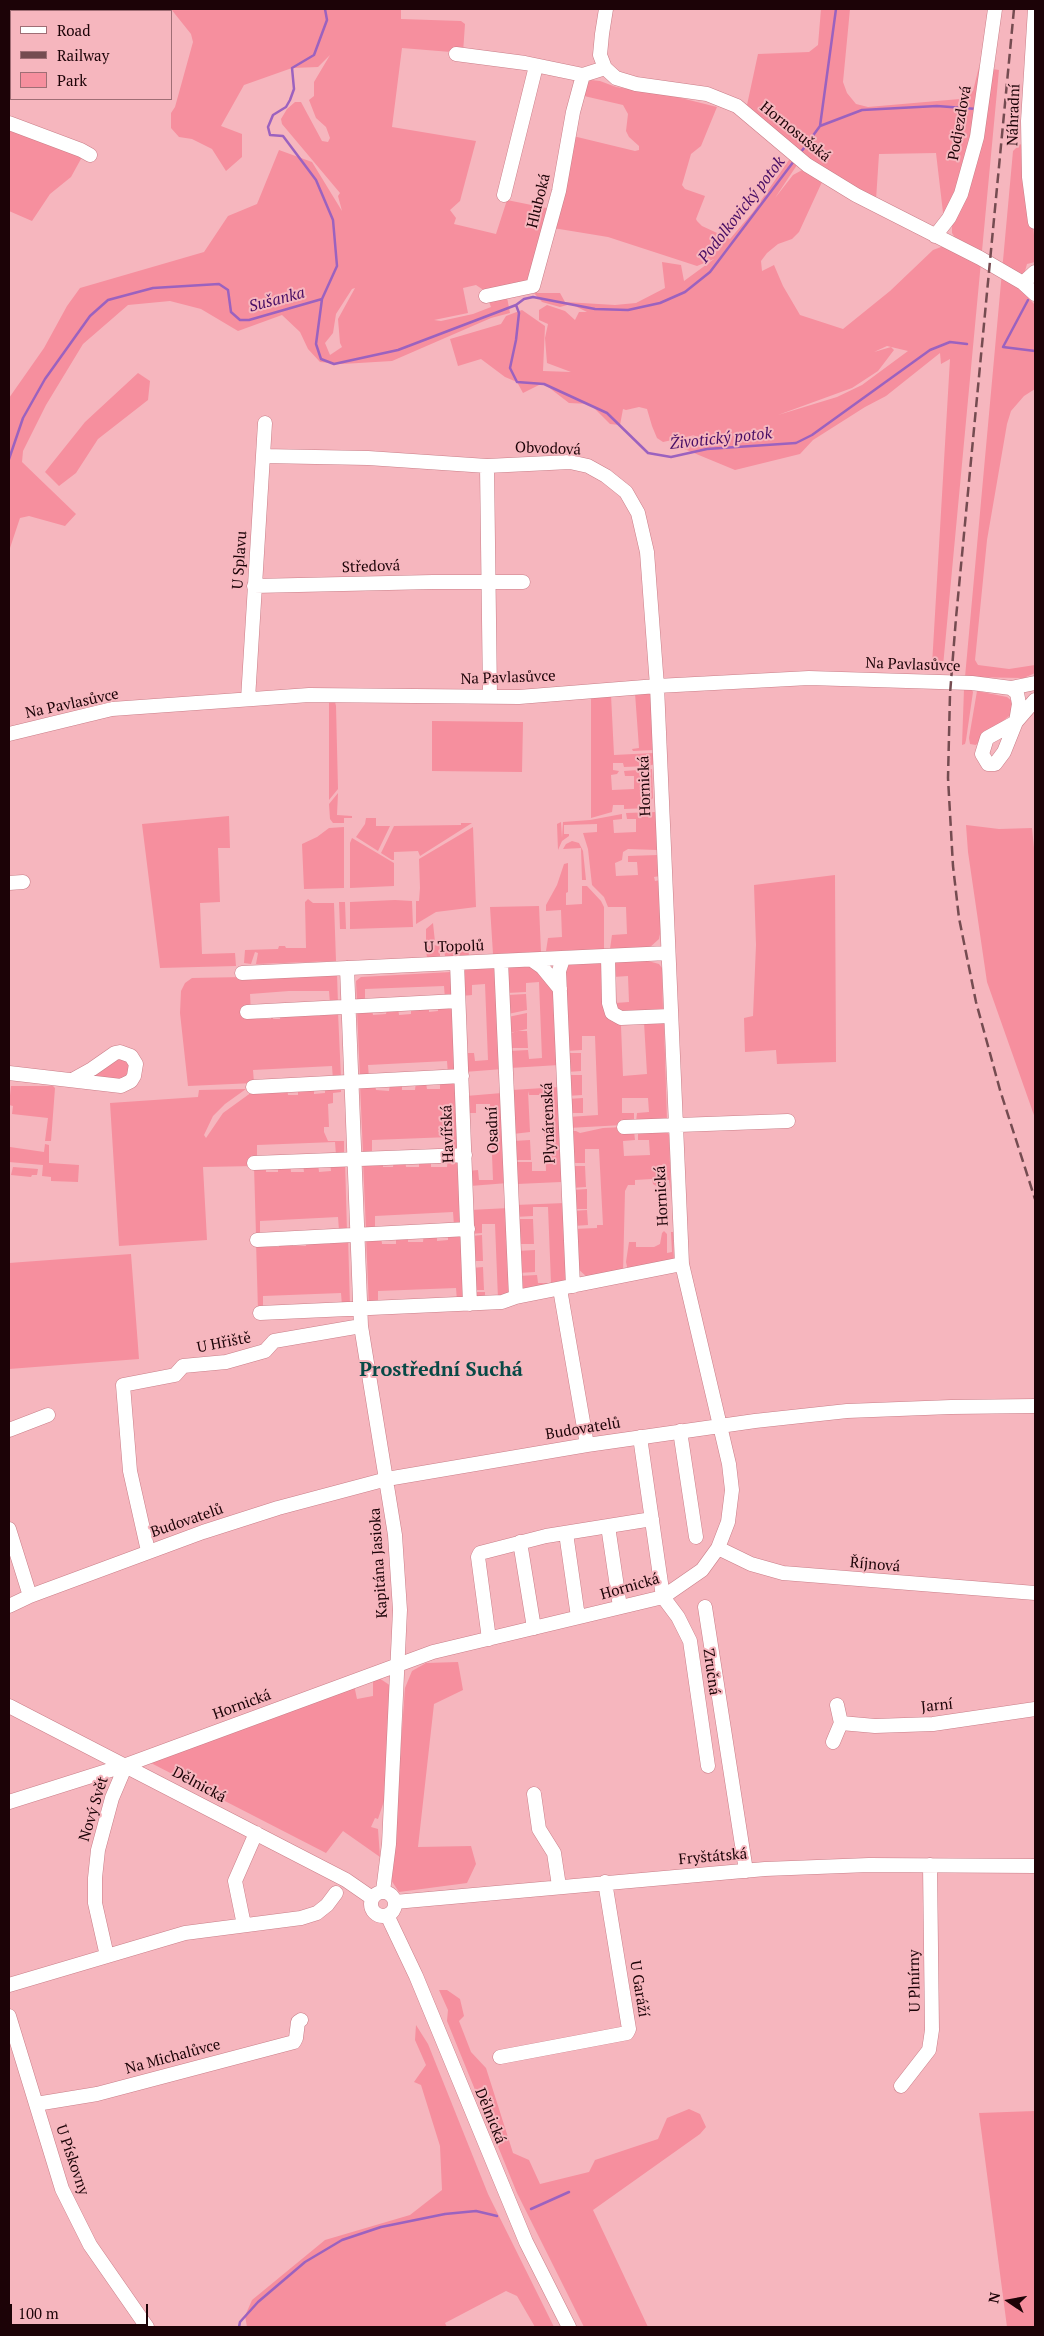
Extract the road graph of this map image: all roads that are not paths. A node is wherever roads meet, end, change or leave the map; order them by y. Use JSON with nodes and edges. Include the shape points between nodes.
{"nodes":[{"id":1,"x":606,"y":9,"type":"edge"},
{"id":2,"x":995,"y":9,"type":"edge"},
{"id":3,"x":1035,"y":9,"type":"edge"},
{"id":4,"x":456,"y":54,"type":"dead end"},
{"id":5,"x":536,"y":66,"type":"junction"},
{"id":6,"x":605,"y":68,"type":"junction"},
{"id":7,"x":583,"y":75,"type":"junction"},
{"id":8,"x":9,"y":123,"type":"edge"},
{"id":9,"x":90,"y":155,"type":"dead end"},
{"id":10,"x":504,"y":195,"type":"dead end"},
{"id":11,"x":1035,"y":222,"type":"edge"},
{"id":12,"x":935,"y":236,"type":"junction"},
{"id":13,"x":1035,"y":272,"type":"edge"},
{"id":14,"x":1023,"y":283,"type":"junction"},
{"id":15,"x":1035,"y":294,"type":"edge"},
{"id":16,"x":486,"y":296,"type":"dead end"},
{"id":17,"x":265,"y":423,"type":"dead end"},
{"id":18,"x":263,"y":456,"type":"junction"},
{"id":19,"x":487,"y":466,"type":"junction"},
{"id":20,"x":488,"y":581,"type":"junction"},
{"id":21,"x":523,"y":582,"type":"dead end"},
{"id":22,"x":254,"y":586,"type":"junction"},
{"id":23,"x":1035,"y":683,"type":"edge"},
{"id":24,"x":657,"y":686,"type":"junction"},
{"id":25,"x":1011,"y":688,"type":"junction"},
{"id":26,"x":490,"y":696,"type":"junction"},
{"id":27,"x":248,"y":699,"type":"junction"},
{"id":28,"x":1035,"y":700,"type":"edge"},
{"id":29,"x":9,"y":734,"type":"edge"},
{"id":30,"x":23,"y":882,"type":"dead end"},
{"id":31,"x":9,"y":883,"type":"edge"},
{"id":32,"x":668,"y":953,"type":"junction"},
{"id":33,"x":608,"y":957,"type":"junction"},
{"id":34,"x":563,"y":959,"type":"junction"},
{"id":35,"x":532,"y":960,"type":"junction"},
{"id":36,"x":501,"y":961,"type":"junction"},
{"id":37,"x":457,"y":963,"type":"junction"},
{"id":38,"x":346,"y":968,"type":"junction"},
{"id":39,"x":242,"y":973,"type":"dead end"},
{"id":40,"x":560,"y":989,"type":"junction"},
{"id":41,"x":458,"y":1002,"type":"junction"},
{"id":42,"x":347,"y":1007,"type":"junction"},
{"id":43,"x":247,"y":1012,"type":"dead end"},
{"id":44,"x":670,"y":1016,"type":"junction"},
{"id":45,"x":9,"y":1073,"type":"edge"},
{"id":46,"x":462,"y":1076,"type":"junction"},
{"id":47,"x":74,"y":1079,"type":"dead end"},
{"id":48,"x":351,"y":1082,"type":"junction"},
{"id":49,"x":253,"y":1087,"type":"dead end"},
{"id":50,"x":788,"y":1121,"type":"dead end"},
{"id":51,"x":674,"y":1125,"type":"junction"},
{"id":52,"x":624,"y":1127,"type":"dead end"},
{"id":53,"x":465,"y":1155,"type":"junction"},
{"id":54,"x":354,"y":1158,"type":"junction"},
{"id":55,"x":254,"y":1163,"type":"dead end"},
{"id":56,"x":468,"y":1229,"type":"junction"},
{"id":57,"x":357,"y":1234,"type":"junction"},
{"id":58,"x":257,"y":1240,"type":"dead end"},
{"id":59,"x":682,"y":1264,"type":"junction"},
{"id":60,"x":567,"y":1288,"type":"junction"},
{"id":61,"x":516,"y":1297,"type":"junction"},
{"id":62,"x":470,"y":1304,"type":"junction"},
{"id":63,"x":360,"y":1310,"type":"junction"},
{"id":64,"x":260,"y":1314,"type":"dead end"},
{"id":65,"x":361,"y":1326,"type":"junction"},
{"id":66,"x":122,"y":1386,"type":"joint"},
{"id":67,"x":1035,"y":1406,"type":"edge"},
{"id":68,"x":48,"y":1415,"type":"dead end"},
{"id":69,"x":720,"y":1425,"type":"junction"},
{"id":70,"x":9,"y":1430,"type":"edge"},
{"id":71,"x":680,"y":1431,"type":"junction"},
{"id":72,"x":640,"y":1437,"type":"junction"},
{"id":73,"x":587,"y":1445,"type":"junction"},
{"id":74,"x":387,"y":1479,"type":"junction"},
{"id":75,"x":652,"y":1519,"type":"junction"},
{"id":76,"x":608,"y":1526,"type":"junction"},
{"id":77,"x":9,"y":1530,"type":"edge"},
{"id":78,"x":566,"y":1533,"type":"junction"},
{"id":79,"x":696,"y":1537,"type":"dead end"},
{"id":80,"x":520,"y":1542,"type":"junction"},
{"id":81,"x":718,"y":1548,"type":"junction"},
{"id":82,"x":148,"y":1551,"type":"junction"},
{"id":83,"x":1035,"y":1593,"type":"edge"},
{"id":84,"x":30,"y":1596,"type":"junction"},
{"id":85,"x":663,"y":1597,"type":"junction"},
{"id":86,"x":9,"y":1606,"type":"edge"},
{"id":87,"x":620,"y":1607,"type":"junction"},
{"id":88,"x":704,"y":1607,"type":"dead end"},
{"id":89,"x":578,"y":1617,"type":"junction"},
{"id":90,"x":534,"y":1628,"type":"junction"},
{"id":91,"x":489,"y":1639,"type":"junction"},
{"id":92,"x":398,"y":1664,"type":"junction"},
{"id":93,"x":836,"y":1705,"type":"dead end"},
{"id":94,"x":9,"y":1706,"type":"edge"},
{"id":95,"x":1035,"y":1709,"type":"edge"},
{"id":96,"x":841,"y":1723,"type":"junction"},
{"id":97,"x":833,"y":1742,"type":"dead end"},
{"id":98,"x":126,"y":1765,"type":"junction"},
{"id":99,"x":730,"y":1766,"type":"junction"},
{"id":100,"x":534,"y":1794,"type":"dead end"},
{"id":101,"x":9,"y":1802,"type":"edge"},
{"id":102,"x":256,"y":1833,"type":"junction"},
{"id":103,"x":930,"y":1866,"type":"junction"},
{"id":104,"x":1035,"y":1866,"type":"edge"},
{"id":105,"x":746,"y":1870,"type":"junction"},
{"id":106,"x":605,"y":1882,"type":"junction"},
{"id":107,"x":559,"y":1886,"type":"junction"},
{"id":108,"x":336,"y":1892,"type":"dead end"},
{"id":109,"x":377,"y":1895,"type":"junction"},
{"id":110,"x":395,"y":1902,"type":"junction"},
{"id":111,"x":387,"y":1915,"type":"junction"},
{"id":112,"x":244,"y":1925,"type":"junction"},
{"id":113,"x":107,"y":1956,"type":"junction"},
{"id":114,"x":9,"y":1984,"type":"edge"},
{"id":115,"x":9,"y":2016,"type":"edge"},
{"id":116,"x":301,"y":2020,"type":"dead end"},
{"id":117,"x":500,"y":2057,"type":"dead end"},
{"id":118,"x":901,"y":2086,"type":"dead end"},
{"id":119,"x":36,"y":2104,"type":"junction"},
{"id":120,"x":147,"y":2327,"type":"edge"},
{"id":121,"x":569,"y":2327,"type":"edge"}],
"edges":[{"from":1,"to":6,"type":"street","via":[[600,45]]},
{"from":2,"to":12,"type":"street","name":"Podjezdová","via":[[977,137],[961,194]]},
{"from":3,"to":11,"type":"street","name":"Náhradní","via":[[1028,121]]},
{"from":4,"to":5,"type":"street"},
{"from":5,"to":7,"type":"street"},
{"from":5,"to":10,"type":"street"},
{"from":6,"to":7,"type":"street"},
{"from":6,"to":12,"type":"street","name":"Hornosušská","via":[[626,82],[691,90],[736,106],[797,157],[856,195]]},
{"from":7,"to":16,"type":"street","name":"Hluboká","via":[[558,198],[534,286]]},
{"from":8,"to":9,"type":"street"},
{"from":12,"to":14,"type":"street","name":"Hornosušská"},
{"from":13,"to":14,"type":"street"},
{"from":14,"to":15,"type":"street","name":"Hornosušská"},
{"from":17,"to":18,"type":"street","name":"U Splavu"},
{"from":18,"to":19,"type":"street","name":"Obvodová","via":[[368,458]]},
{"from":18,"to":22,"type":"street","name":"U Splavu"},
{"from":19,"to":20,"type":"street"},
{"from":19,"to":24,"type":"street","name":"Obvodová","via":[[570,462],[588,466],[626,492],[638,512],[647,552]]},
{"from":20,"to":21,"type":"street","name":"Středová"},
{"from":20,"to":22,"type":"street","name":"Středová"},
{"from":20,"to":26,"type":"street"},
{"from":22,"to":27,"type":"street","name":"U Splavu"},
{"from":23,"to":25,"type":"street","name":"Na Pavlasůvce"},
{"from":24,"to":25,"type":"street","name":"Na Pavlasůvce","via":[[809,678],[972,683]]},
{"from":24,"to":26,"type":"street","name":"Na Pavlasůvce","via":[[519,697]]},
{"from":24,"to":32,"type":"street","name":"Hornická"},
{"from":25,"to":28,"type":"street","via":[[1017,694],[1019,704],[1016,722]]},
{"from":26,"to":27,"type":"street","name":"Na Pavlasůvce","via":[[309,695]]},
{"from":27,"to":29,"type":"street","name":"Na Pavlasůvce","via":[[112,709]]},
{"from":30,"to":31,"type":"street"},
{"from":32,"to":33,"type":"street","name":"U Topolů"},
{"from":32,"to":44,"type":"street","name":"Hornická"},
{"from":33,"to":34,"type":"street","name":"U Topolů"},
{"from":33,"to":44,"type":"street","via":[[612,1013],[621,1018]]},
{"from":34,"to":35,"type":"street","name":"U Topolů"},
{"from":34,"to":40,"type":"street","name":"Plynárenská","via":[[559,971]]},
{"from":35,"to":36,"type":"street","name":"U Topolů"},
{"from":35,"to":40,"type":"street"},
{"from":36,"to":37,"type":"street","name":"U Topolů"},
{"from":36,"to":61,"type":"street","name":"Osadní"},
{"from":37,"to":38,"type":"street","name":"U Topolů"},
{"from":37,"to":41,"type":"street","name":"Havířská"},
{"from":38,"to":39,"type":"street","name":"U Topolů"},
{"from":38,"to":42,"type":"street","name":"Kapitána Jasioka"},
{"from":40,"to":60,"type":"street","name":"Plynárenská"},
{"from":41,"to":42,"type":"street"},
{"from":41,"to":46,"type":"street","name":"Havířská"},
{"from":42,"to":43,"type":"street"},
{"from":42,"to":48,"type":"street","name":"Kapitána Jasioka"},
{"from":44,"to":51,"type":"street","name":"Hornická"},
{"from":45,"to":47,"type":"street"},
{"from":46,"to":48,"type":"street"},
{"from":46,"to":53,"type":"street","name":"Havířská"},
{"from":48,"to":49,"type":"street"},
{"from":48,"to":54,"type":"street","name":"Kapitána Jasioka"},
{"from":50,"to":51,"type":"street"},
{"from":51,"to":52,"type":"street"},
{"from":51,"to":59,"type":"street","name":"Hornická"},
{"from":53,"to":54,"type":"street"},
{"from":53,"to":56,"type":"street","name":"Havířská"},
{"from":54,"to":55,"type":"street"},
{"from":54,"to":57,"type":"street","name":"Kapitána Jasioka"},
{"from":56,"to":57,"type":"street"},
{"from":56,"to":62,"type":"street","name":"Havířská"},
{"from":57,"to":58,"type":"street"},
{"from":57,"to":63,"type":"street","name":"Kapitána Jasioka"},
{"from":59,"to":60,"type":"street"},
{"from":59,"to":69,"type":"street","name":"Hornická"},
{"from":60,"to":61,"type":"street"},
{"from":60,"to":73,"type":"street","name":"Plynárenská"},
{"from":61,"to":62,"type":"street","via":[[502,1302]]},
{"from":62,"to":63,"type":"street"},
{"from":63,"to":64,"type":"street"},
{"from":63,"to":65,"type":"street","name":"Kapitána Jasioka"},
{"from":65,"to":66,"type":"street","name":"U Hřiště","via":[[274,1341],[265,1351],[226,1362],[183,1366],[175,1374]]},
{"from":65,"to":74,"type":"street","name":"Kapitána Jasioka"},
{"from":66,"to":82,"type":"street","name":"Budovatelů","via":[[130,1471]]},
{"from":67,"to":69,"type":"street","name":"Budovatelů","via":[[951,1406],[847,1412]]},
{"from":68,"to":70,"type":"street"},
{"from":69,"to":71,"type":"street","name":"Budovatelů"},
{"from":69,"to":81,"type":"street","name":"Hornická","via":[[732,1490],[728,1522]]},
{"from":71,"to":72,"type":"street","name":"Budovatelů"},
{"from":71,"to":79,"type":"street"},
{"from":72,"to":73,"type":"street","name":"Budovatelů"},
{"from":72,"to":75,"type":"street"},
{"from":73,"to":74,"type":"street","name":"Budovatelů"},
{"from":74,"to":82,"type":"street","name":"Budovatelů","via":[[278,1508]]},
{"from":74,"to":92,"type":"street","name":"Kapitána Jasioka","via":[[396,1537],[400,1610]]},
{"from":75,"to":76,"type":"street"},
{"from":75,"to":85,"type":"street"},
{"from":76,"to":78,"type":"street"},
{"from":76,"to":87,"type":"street"},
{"from":77,"to":84,"type":"street"},
{"from":78,"to":80,"type":"street"},
{"from":78,"to":89,"type":"street"},
{"from":80,"to":90,"type":"street"},
{"from":80,"to":91,"type":"street","via":[[478,1555]]},
{"from":81,"to":83,"type":"street","name":"Říjnová","via":[[751,1564],[783,1573]]},
{"from":81,"to":85,"type":"street","name":"Hornická","via":[[702,1570]]},
{"from":82,"to":84,"type":"street","name":"Budovatelů"},
{"from":84,"to":86,"type":"street","name":"Budovatelů"},
{"from":85,"to":87,"type":"street","name":"Hornická"},
{"from":85,"to":99,"type":"street","name":"Zručná","via":[[690,1641],[707,1762]]},
{"from":87,"to":89,"type":"street","name":"Hornická"},
{"from":88,"to":99,"type":"street","name":"Zručná"},
{"from":89,"to":90,"type":"street","name":"Hornická"},
{"from":90,"to":91,"type":"street","name":"Hornická"},
{"from":91,"to":92,"type":"street","name":"Hornická"},
{"from":92,"to":98,"type":"street","name":"Hornická"},
{"from":92,"to":109,"type":"street","name":"Kapitána Jasioka","via":[[389,1844]]},
{"from":93,"to":96,"type":"street"},
{"from":94,"to":98,"type":"street","name":"Dělnická"},
{"from":95,"to":96,"type":"street","name":"Jarní","via":[[934,1724],[875,1726]]},
{"from":96,"to":97,"type":"street"},
{"from":98,"to":101,"type":"street","name":"Nový Svět"},
{"from":98,"to":102,"type":"street","name":"Dělnická"},
{"from":98,"to":113,"type":"street","name":"Nový Svět","via":[[112,1798],[98,1850],[95,1878],[95,1903]]},
{"from":99,"to":105,"type":"street","name":"Zručná"},
{"from":100,"to":107,"type":"street","via":[[539,1829],[554,1853]]},
{"from":102,"to":109,"type":"street","name":"Dělnická"},
{"from":102,"to":112,"type":"street","via":[[235,1881]]},
{"from":103,"to":104,"type":"street","name":"Fryštátská"},
{"from":103,"to":105,"type":"street","name":"Fryštátská"},
{"from":103,"to":118,"type":"street","name":"U Plnírny","via":[[932,2030],[929,2050],[923,2061]]},
{"from":105,"to":106,"type":"street","name":"Fryštátská"},
{"from":106,"to":107,"type":"street","name":"Fryštátská"},
{"from":106,"to":117,"type":"street","name":"U Garáží","via":[[629,2029],[627,2033]]},
{"from":107,"to":110,"type":"street","name":"Fryštátská"},
{"from":108,"to":112,"type":"street","via":[[317,1913]]},
{"from":109,"to":110,"type":"street","via":[[392,1896]]},
{"from":109,"to":111,"type":"street","via":[[371,1906],[375,1913]]},
{"from":110,"to":111,"type":"street"},
{"from":111,"to":121,"type":"street","name":"Dělnická","via":[[416,1976],[526,2242]]},
{"from":112,"to":113,"type":"street","via":[[185,1933]]},
{"from":113,"to":114,"type":"street"},
{"from":115,"to":119,"type":"street","name":"U Pískovny"},
{"from":116,"to":119,"type":"street","name":"Na Michalůvce","via":[[294,2042],[96,2094]]},
{"from":119,"to":120,"type":"street","name":"U Pískovny","via":[[62,2189],[90,2245]]}]}
